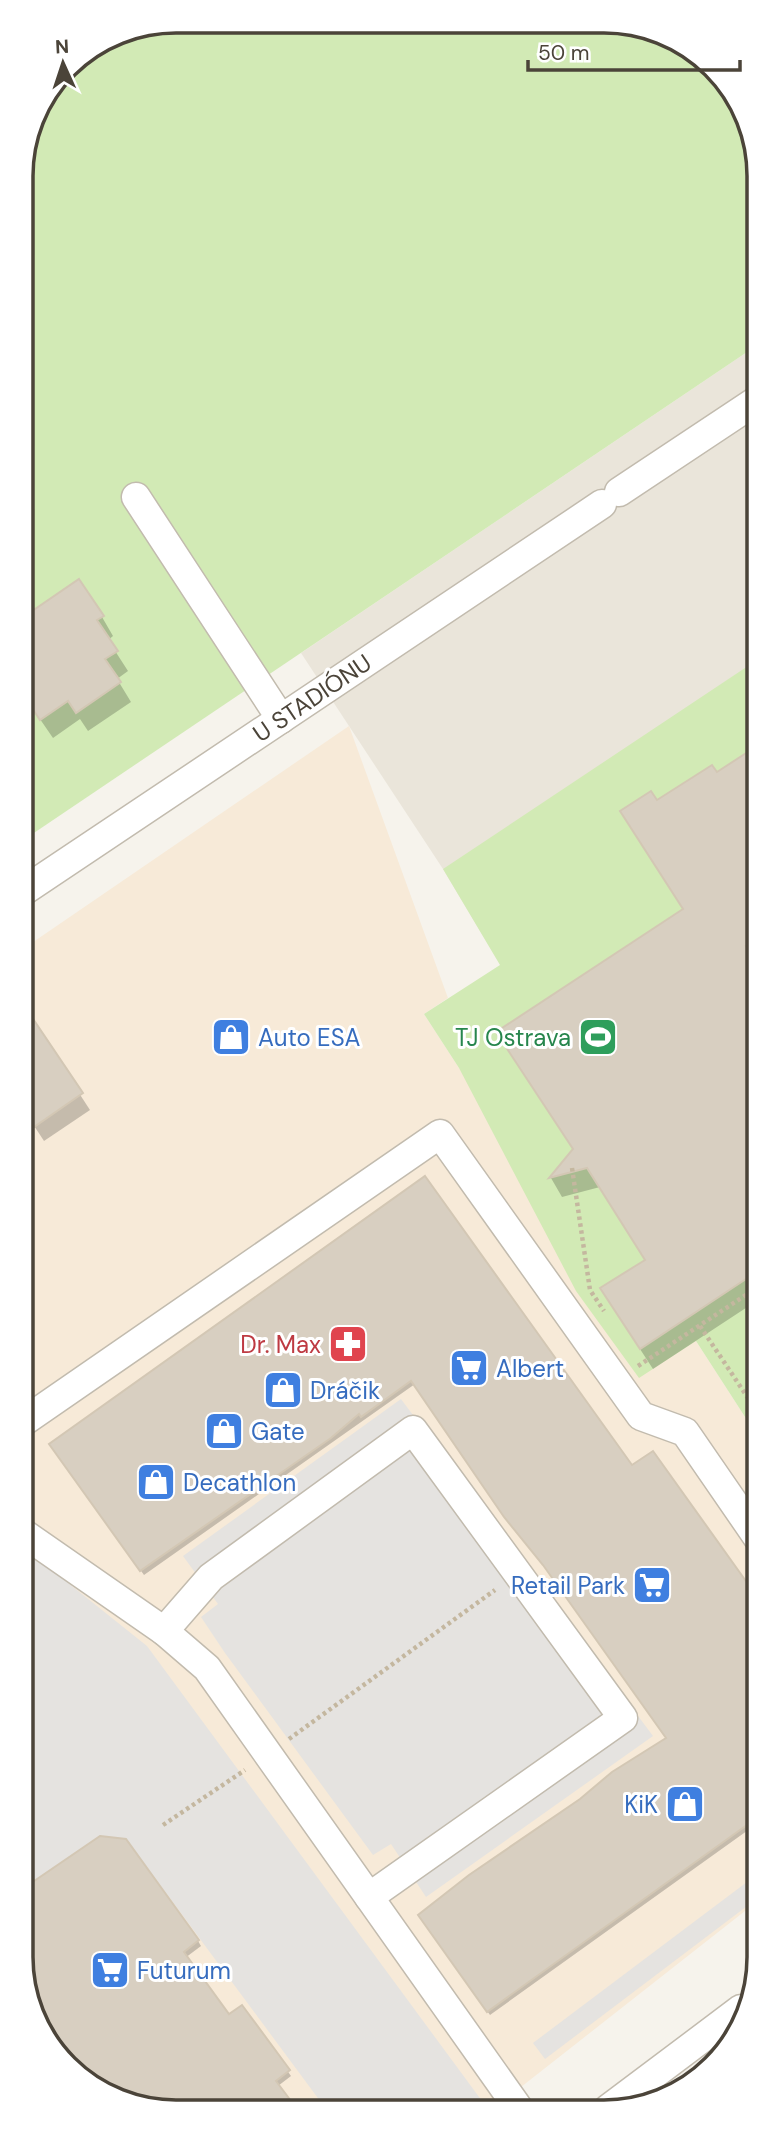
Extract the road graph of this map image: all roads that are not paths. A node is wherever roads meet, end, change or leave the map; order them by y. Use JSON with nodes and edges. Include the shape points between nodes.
{"nodes":[{"id":1,"x":747,"y":407,"type":"edge"},
{"id":2,"x":136,"y":497,"type":"dead end"},
{"id":3,"x":281,"y":719,"type":"junction"},
{"id":4,"x":34,"y":884,"type":"edge"},
{"id":5,"x":33,"y":1415,"type":"edge"},
{"id":6,"x":746,"y":1521,"type":"edge"},
{"id":7,"x":33,"y":1540,"type":"edge"},
{"id":8,"x":164,"y":1631,"type":"junction"},
{"id":9,"x":369,"y":1897,"type":"junction"},
{"id":10,"x":735,"y":2013,"type":"edge"},
{"id":11,"x":623,"y":2098,"type":"edge"},
{"id":12,"x":513,"y":2100,"type":"edge"}],
"edges":[{"from":1,"to":3,"type":"street","name":"U STADIÓNU"},
{"from":2,"to":3,"type":"street"},
{"from":3,"to":4,"type":"street","name":"U STADIÓNU"},
{"from":5,"to":6,"type":"street","via":[[440,1134],[641,1416],[685,1432]]},
{"from":7,"to":8,"type":"street"},
{"from":8,"to":9,"type":"street","via":[[207,1668]]},
{"from":8,"to":9,"type":"street","via":[[211,1577],[413,1430],[623,1718]]},
{"from":9,"to":12,"type":"street"},
{"from":10,"to":11,"type":"street"}]}
